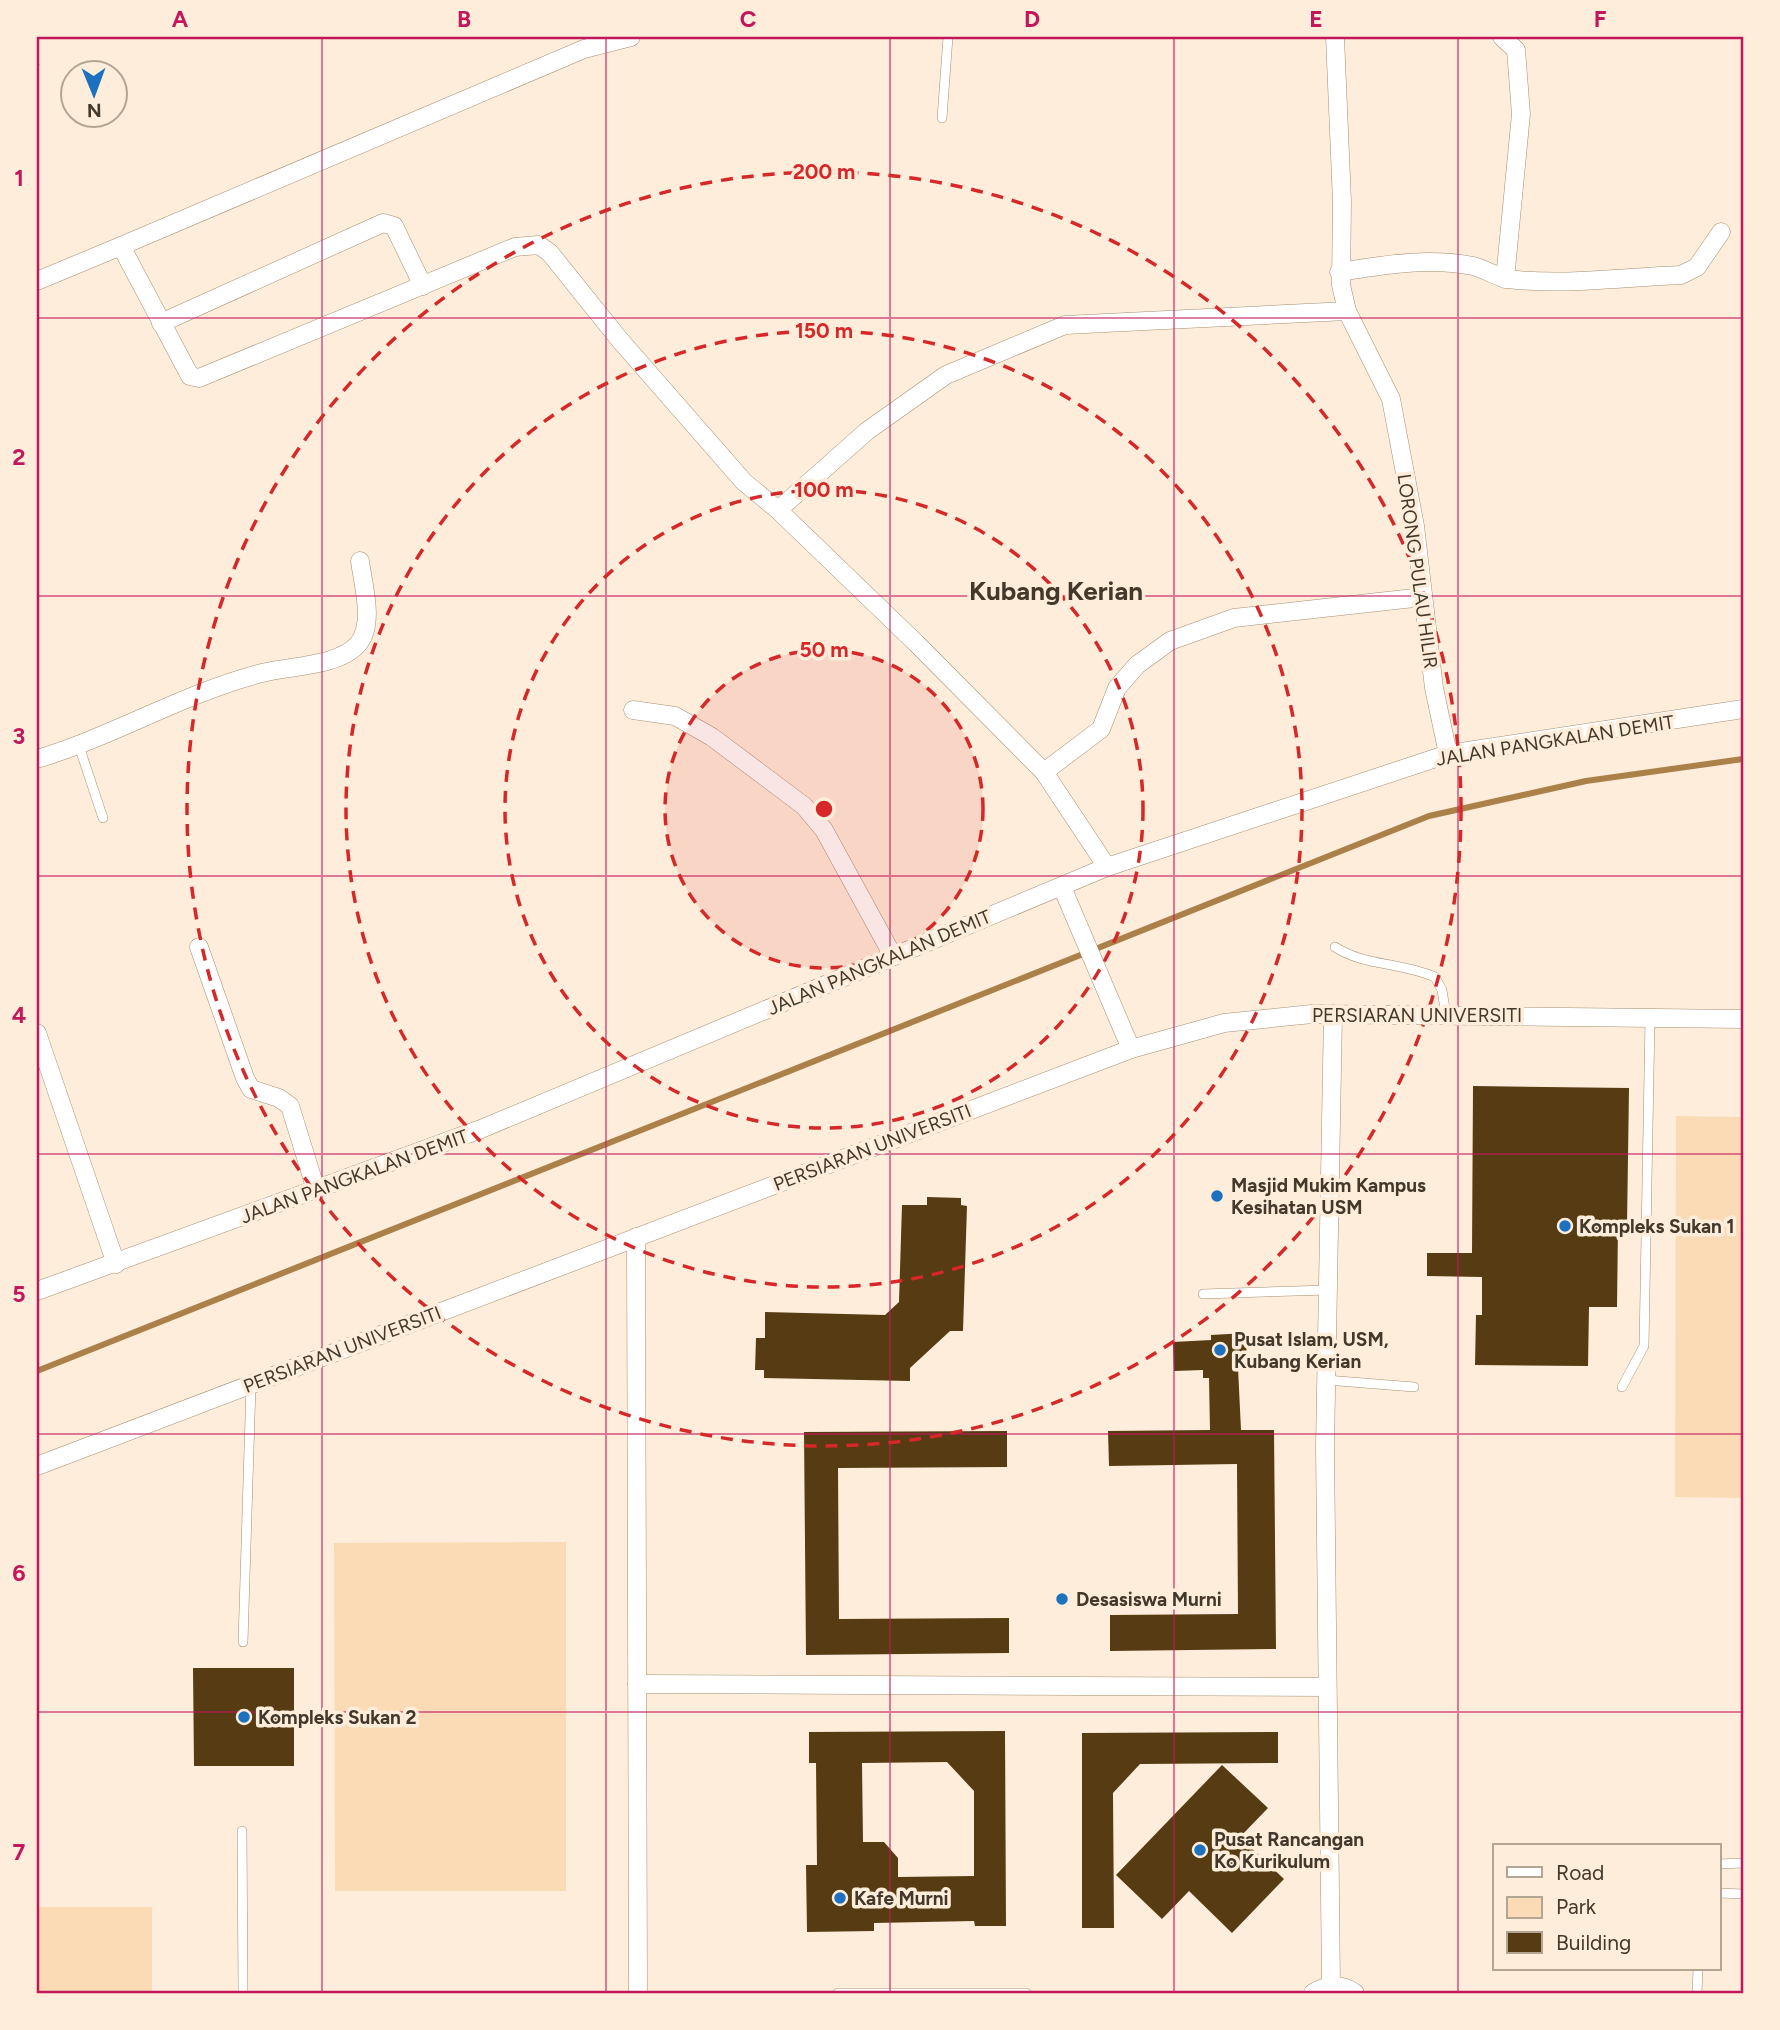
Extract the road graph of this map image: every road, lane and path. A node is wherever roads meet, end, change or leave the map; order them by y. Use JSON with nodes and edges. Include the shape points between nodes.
{"nodes":[{"id":1,"x":631,"y":37,"type":"edge"},
{"id":2,"x":948,"y":37,"type":"edge"},
{"id":3,"x":1335,"y":37,"type":"edge"},
{"id":4,"x":1502,"y":37,"type":"edge"},
{"id":5,"x":582,"y":43,"type":"edge"},
{"id":6,"x":44,"y":61,"type":"dead end"},
{"id":7,"x":37,"y":64,"type":"edge"},
{"id":8,"x":942,"y":118,"type":"dead end"},
{"id":9,"x":1721,"y":232,"type":"dead end"},
{"id":10,"x":121,"y":246,"type":"junction"},
{"id":11,"x":1339,"y":272,"type":"junction"},
{"id":12,"x":1505,"y":279,"type":"junction"},
{"id":13,"x":37,"y":281,"type":"edge"},
{"id":14,"x":423,"y":286,"type":"junction"},
{"id":15,"x":1347,"y":311,"type":"junction"},
{"id":16,"x":161,"y":323,"type":"junction"},
{"id":17,"x":778,"y":510,"type":"junction"},
{"id":18,"x":360,"y":561,"type":"dead end"},
{"id":19,"x":1423,"y":597,"type":"junction"},
{"id":20,"x":1743,"y":709,"type":"edge"},
{"id":21,"x":633,"y":710,"type":"dead end"},
{"id":22,"x":79,"y":746,"type":"junction"},
{"id":23,"x":1448,"y":754,"type":"junction"},
{"id":24,"x":37,"y":759,"type":"edge"},
{"id":25,"x":1044,"y":772,"type":"junction"},
{"id":26,"x":103,"y":818,"type":"dead end"},
{"id":27,"x":1107,"y":867,"type":"junction"},
{"id":28,"x":1062,"y":887,"type":"junction"},
{"id":29,"x":199,"y":947,"type":"dead end"},
{"id":30,"x":1335,"y":947,"type":"dead end"},
{"id":31,"x":893,"y":956,"type":"junction"},
{"id":32,"x":1333,"y":1014,"type":"junction"},
{"id":33,"x":1446,"y":1015,"type":"junction"},
{"id":34,"x":1650,"y":1018,"type":"junction"},
{"id":35,"x":1743,"y":1019,"type":"edge"},
{"id":36,"x":37,"y":1033,"type":"edge"},
{"id":37,"x":1131,"y":1049,"type":"junction"},
{"id":38,"x":316,"y":1190,"type":"junction"},
{"id":39,"x":636,"y":1237,"type":"junction"},
{"id":40,"x":116,"y":1264,"type":"junction"},
{"id":41,"x":1328,"y":1290,"type":"junction"},
{"id":42,"x":37,"y":1291,"type":"edge"},
{"id":43,"x":1203,"y":1294,"type":"dead end"},
{"id":44,"x":1326,"y":1380,"type":"junction"},
{"id":45,"x":251,"y":1384,"type":"junction"},
{"id":46,"x":1414,"y":1387,"type":"dead end"},
{"id":47,"x":1622,"y":1387,"type":"dead end"},
{"id":48,"x":37,"y":1466,"type":"edge"},
{"id":49,"x":243,"y":1642,"type":"dead end"},
{"id":50,"x":637,"y":1684,"type":"junction"},
{"id":51,"x":1327,"y":1687,"type":"junction"},
{"id":52,"x":242,"y":1831,"type":"dead end"},
{"id":53,"x":1743,"y":1863,"type":"edge"},
{"id":54,"x":1720,"y":1864,"type":"edge"},
{"id":55,"x":1720,"y":1894,"type":"edge"},
{"id":56,"x":1743,"y":1894,"type":"edge"},
{"id":57,"x":1698,"y":1970,"type":"edge"},
{"id":58,"x":1331,"y":1985,"type":"junction"},
{"id":59,"x":243,"y":1993,"type":"edge"},
{"id":60,"x":638,"y":1993,"type":"edge"},
{"id":61,"x":838,"y":1993,"type":"edge"},
{"id":62,"x":1026,"y":1993,"type":"edge"},
{"id":63,"x":1313,"y":1993,"type":"edge"},
{"id":64,"x":1355,"y":1993,"type":"edge"},
{"id":65,"x":1697,"y":1993,"type":"edge"}],
"edges":[{"from":1,"to":5,"type":"street"},
{"from":2,"to":8,"type":"lane"},
{"from":3,"to":11,"type":"street","name":"LORONG PULAU HILIR","via":[[1342,202]]},
{"from":4,"to":12,"type":"street","via":[[1516,50],[1521,114]]},
{"from":5,"to":10,"type":"street"},
{"from":6,"to":7,"type":"path"},
{"from":9,"to":12,"type":"street","via":[[1696,267],[1681,275]]},
{"from":10,"to":13,"type":"street"},
{"from":10,"to":16,"type":"street"},
{"from":11,"to":12,"type":"street","via":[[1439,261],[1476,267]]},
{"from":11,"to":15,"type":"street","name":"LORONG PULAU HILIR"},
{"from":14,"to":16,"type":"street","via":[[199,379],[190,376]]},
{"from":14,"to":16,"type":"street","via":[[394,226],[383,223]]},
{"from":14,"to":17,"type":"street","via":[[515,247],[539,245],[744,482]]},
{"from":15,"to":17,"type":"street","via":[[1065,325],[946,375],[867,431]]},
{"from":15,"to":19,"type":"street","name":"LORONG PULAU HILIR","via":[[1391,399]]},
{"from":17,"to":25,"type":"street"},
{"from":18,"to":22,"type":"street","via":[[367,619],[357,646],[332,660],[261,673],[145,715]]},
{"from":19,"to":23,"type":"street","name":"LORONG PULAU HILIR"},
{"from":19,"to":25,"type":"street","via":[[1234,618],[1170,641],[1137,665],[1116,688],[1101,729]]},
{"from":20,"to":23,"type":"street","name":"JALAN PANGKALAN DEMIT"},
{"from":21,"to":31,"type":"street","via":[[659,712],[688,723],[804,806],[824,830]]},
{"from":22,"to":24,"type":"street"},
{"from":22,"to":26,"type":"lane"},
{"from":23,"to":27,"type":"street","name":"JALAN PANGKALAN DEMIT"},
{"from":25,"to":27,"type":"street"},
{"from":27,"to":28,"type":"street","name":"JALAN PANGKALAN DEMIT"},
{"from":28,"to":31,"type":"street","name":"JALAN PANGKALAN DEMIT"},
{"from":28,"to":37,"type":"street"},
{"from":29,"to":38,"type":"street","via":[[245,1078],[251,1089],[290,1106]]},
{"from":30,"to":33,"type":"lane","via":[[1350,957],[1400,964],[1435,977],[1440,981]]},
{"from":31,"to":38,"type":"street","name":"JALAN PANGKALAN DEMIT","via":[[481,1129]]},
{"from":32,"to":33,"type":"street","name":"PERSIARAN UNIVERSITI"},
{"from":32,"to":37,"type":"street","name":"PERSIARAN UNIVERSITI","via":[[1224,1023]]},
{"from":32,"to":41,"type":"street"},
{"from":33,"to":34,"type":"street","name":"PERSIARAN UNIVERSITI"},
{"from":34,"to":35,"type":"street","name":"PERSIARAN UNIVERSITI"},
{"from":34,"to":47,"type":"lane","via":[[1644,1346]]},
{"from":36,"to":40,"type":"street"},
{"from":37,"to":39,"type":"street","name":"PERSIARAN UNIVERSITI"},
{"from":38,"to":40,"type":"street","name":"JALAN PANGKALAN DEMIT"},
{"from":39,"to":45,"type":"street","name":"PERSIARAN UNIVERSITI"},
{"from":39,"to":50,"type":"street"},
{"from":40,"to":42,"type":"street","name":"JALAN PANGKALAN DEMIT"},
{"from":41,"to":43,"type":"lane"},
{"from":41,"to":44,"type":"street"},
{"from":44,"to":46,"type":"lane"},
{"from":44,"to":51,"type":"street"},
{"from":45,"to":48,"type":"street","name":"PERSIARAN UNIVERSITI"},
{"from":45,"to":49,"type":"lane"},
{"from":50,"to":51,"type":"street"},
{"from":50,"to":60,"type":"street"},
{"from":51,"to":58,"type":"street"},
{"from":52,"to":59,"type":"lane"},
{"from":53,"to":54,"type":"lane"},
{"from":55,"to":56,"type":"lane"},
{"from":57,"to":65,"type":"lane"},
{"from":58,"to":63,"type":"street"},
{"from":58,"to":64,"type":"street"},
{"from":61,"to":62,"type":"lane"}]}
